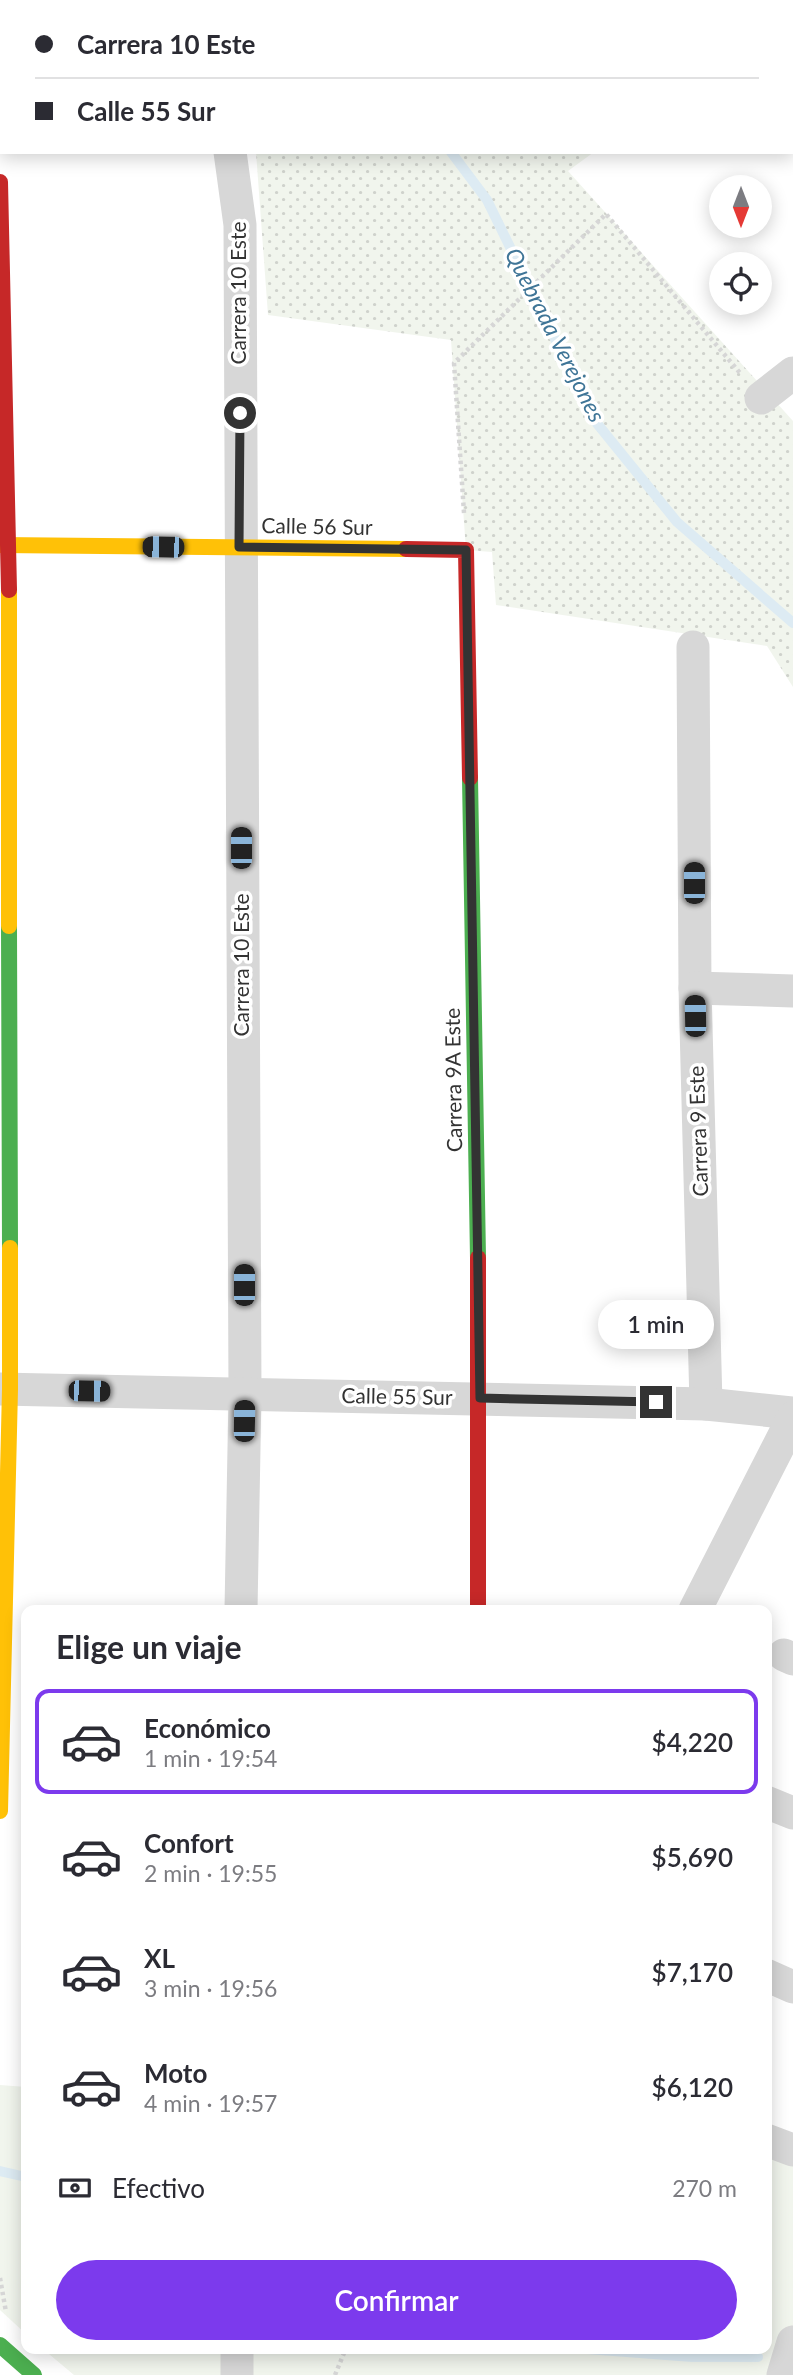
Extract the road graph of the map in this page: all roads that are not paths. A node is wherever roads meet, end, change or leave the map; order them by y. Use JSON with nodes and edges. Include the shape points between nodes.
{"nodes":[{"id":1,"x":230,"y":154,"type":"edge"},
{"id":2,"x":0,"y":182,"type":"edge"},
{"id":3,"x":793,"y":373,"type":"edge"},
{"id":4,"x":761,"y":398,"type":"road end"},
{"id":5,"x":5,"y":545,"type":"edge"},
{"id":6,"x":239,"y":547,"type":"junction"},
{"id":7,"x":466,"y":550,"type":"joint"},
{"id":8,"x":693,"y":648,"type":"dead end"},
{"id":9,"x":695,"y":988,"type":"junction"},
{"id":10,"x":793,"y":991,"type":"edge"},
{"id":11,"x":5,"y":1389,"type":"edge"},
{"id":12,"x":245,"y":1394,"type":"junction"},
{"id":13,"x":480,"y":1398,"type":"junction"},
{"id":14,"x":706,"y":1404,"type":"junction"},
{"id":15,"x":793,"y":1413,"type":"edge"},
{"id":16,"x":793,"y":1418,"type":"edge"},
{"id":17,"x":241,"y":1605,"type":"edge"},
{"id":18,"x":478,"y":1605,"type":"edge"},
{"id":19,"x":698,"y":1605,"type":"edge"},
{"id":20,"x":772,"y":1805,"type":"edge"},
{"id":21,"x":0,"y":1811,"type":"edge"},
{"id":22,"x":793,"y":1814,"type":"edge"},
{"id":23,"x":772,"y":1978,"type":"edge"},
{"id":24,"x":793,"y":1987,"type":"edge"},
{"id":25,"x":772,"y":2142,"type":"edge"},
{"id":26,"x":793,"y":2150,"type":"edge"},
{"id":27,"x":793,"y":2342,"type":"edge"},
{"id":28,"x":237,"y":2354,"type":"edge"},
{"id":29,"x":237,"y":2375,"type":"edge"},
{"id":30,"x":783,"y":2375,"type":"edge"}],
"edges":[{"from":1,"to":6,"type":"street","name":"Carrera 10 Este","via":[[240,225]]},
{"from":2,"to":5,"type":"street"},
{"from":3,"to":4,"type":"street"},
{"from":5,"to":6,"type":"street","name":"Calle 56 Sur"},
{"from":5,"to":11,"type":"street"},
{"from":6,"to":7,"type":"street","name":"Calle 56 Sur"},
{"from":6,"to":12,"type":"street","name":"Carrera 10 Este"},
{"from":7,"to":13,"type":"street","name":"Carrera 9A Este"},
{"from":8,"to":9,"type":"street","name":"Carrera 9 Este"},
{"from":9,"to":10,"type":"street"},
{"from":9,"to":14,"type":"street","name":"Carrera 9 Este"},
{"from":11,"to":12,"type":"street","name":"Calle 55 Sur"},
{"from":11,"to":21,"type":"street"},
{"from":12,"to":13,"type":"street","name":"Calle 55 Sur"},
{"from":12,"to":17,"type":"street","name":"Carrera 10 Este"},
{"from":13,"to":14,"type":"street","name":"Calle 55 Sur"},
{"from":13,"to":18,"type":"street","name":"Carrera 9A Este"},
{"from":14,"to":15,"type":"street","name":"Calle 55 Sur"},
{"from":16,"to":19,"type":"street"},
{"from":20,"to":22,"type":"street"},
{"from":23,"to":24,"type":"street"},
{"from":25,"to":26,"type":"street"},
{"from":27,"to":30,"type":"street"},
{"from":28,"to":29,"type":"street"}]}
